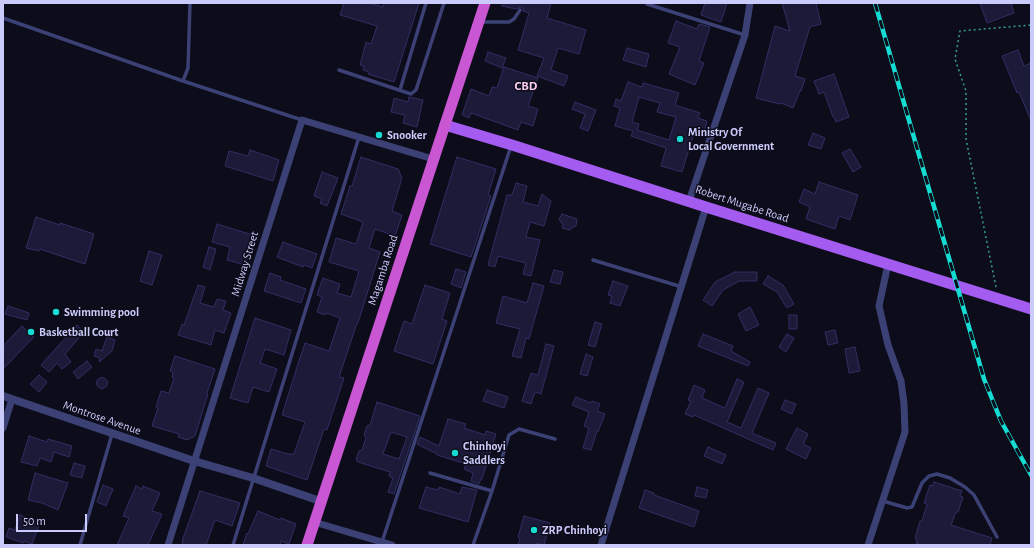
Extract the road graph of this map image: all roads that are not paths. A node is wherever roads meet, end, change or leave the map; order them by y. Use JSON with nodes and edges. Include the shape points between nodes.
{"nodes":[{"id":1,"x":190,"y":3,"type":"edge"},
{"id":2,"x":426,"y":3,"type":"edge"},
{"id":3,"x":444,"y":3,"type":"edge"},
{"id":4,"x":484,"y":3,"type":"edge"},
{"id":5,"x":750,"y":3,"type":"edge"},
{"id":6,"x":647,"y":4,"type":"dead end"},
{"id":7,"x":520,"y":10,"type":"dead end"},
{"id":8,"x":3,"y":18,"type":"edge"},
{"id":9,"x":478,"y":21,"type":"junction"},
{"id":10,"x":745,"y":35,"type":"junction"},
{"id":11,"x":339,"y":70,"type":"dead end"},
{"id":12,"x":183,"y":81,"type":"junction"},
{"id":13,"x":400,"y":90,"type":"junction"},
{"id":14,"x":302,"y":120,"type":"junction"},
{"id":15,"x":445,"y":125,"type":"junction"},
{"id":16,"x":359,"y":137,"type":"junction"},
{"id":17,"x":512,"y":145,"type":"junction"},
{"id":18,"x":433,"y":159,"type":"junction"},
{"id":19,"x":688,"y":201,"type":"junction"},
{"id":20,"x":706,"y":207,"type":"junction"},
{"id":21,"x":593,"y":260,"type":"dead end"},
{"id":22,"x":888,"y":264,"type":"junction"},
{"id":23,"x":682,"y":286,"type":"junction"},
{"id":24,"x":1031,"y":309,"type":"edge"},
{"id":25,"x":3,"y":396,"type":"edge"},
{"id":26,"x":12,"y":399,"type":"junction"},
{"id":27,"x":3,"y":428,"type":"edge"},
{"id":28,"x":112,"y":434,"type":"junction"},
{"id":29,"x":555,"y":440,"type":"dead end"},
{"id":30,"x":194,"y":461,"type":"junction"},
{"id":31,"x":430,"y":473,"type":"dead end"},
{"id":32,"x":253,"y":478,"type":"junction"},
{"id":33,"x":492,"y":491,"type":"junction"},
{"id":34,"x":320,"y":501,"type":"junction"},
{"id":35,"x":883,"y":501,"type":"junction"},
{"id":36,"x":314,"y":522,"type":"junction"},
{"id":37,"x":997,"y":537,"type":"dead end"},
{"id":38,"x":382,"y":542,"type":"junction"},
{"id":39,"x":80,"y":545,"type":"edge"},
{"id":40,"x":168,"y":545,"type":"edge"},
{"id":41,"x":233,"y":545,"type":"edge"},
{"id":42,"x":307,"y":545,"type":"edge"},
{"id":43,"x":392,"y":545,"type":"edge"},
{"id":44,"x":473,"y":545,"type":"edge"},
{"id":45,"x":601,"y":545,"type":"edge"},
{"id":46,"x":868,"y":545,"type":"edge"}],
"edges":[{"from":1,"to":12,"type":"lane","via":[[188,68]]},
{"from":2,"to":13,"type":"lane"},
{"from":3,"to":13,"type":"lane","via":[[416,90],[412,94]]},
{"from":4,"to":9,"type":"highway","name":"Magamba Road"},
{"from":5,"to":10,"type":"street"},
{"from":6,"to":10,"type":"lane"},
{"from":7,"to":9,"type":"lane","via":[[509,22]]},
{"from":8,"to":12,"type":"lane"},
{"from":9,"to":15,"type":"highway","name":"Magamba Road"},
{"from":10,"to":19,"type":"street"},
{"from":11,"to":13,"type":"lane"},
{"from":12,"to":14,"type":"lane"},
{"from":14,"to":16,"type":"street"},
{"from":14,"to":30,"type":"street","name":"Midway Street"},
{"from":15,"to":17,"type":"main road","name":"Robert Mugabe Road"},
{"from":15,"to":18,"type":"highway","name":"Magamba Road"},
{"from":16,"to":18,"type":"street"},
{"from":16,"to":32,"type":"lane"},
{"from":17,"to":19,"type":"main road","name":"Robert Mugabe Road"},
{"from":17,"to":38,"type":"lane"},
{"from":18,"to":34,"type":"highway","name":"Magamba Road"},
{"from":19,"to":20,"type":"main road","name":"Robert Mugabe Road"},
{"from":20,"to":22,"type":"main road","name":"Robert Mugabe Road"},
{"from":20,"to":23,"type":"street"},
{"from":21,"to":23,"type":"lane"},
{"from":22,"to":24,"type":"main road","name":"Robert Mugabe Road"},
{"from":22,"to":35,"type":"street","via":[[879,306],[888,345],[901,382],[905,432]]},
{"from":23,"to":45,"type":"street"},
{"from":25,"to":26,"type":"street","name":"Montrose Avenue"},
{"from":26,"to":27,"type":"street"},
{"from":26,"to":28,"type":"street","name":"Montrose Avenue"},
{"from":28,"to":30,"type":"street","name":"Montrose Avenue"},
{"from":28,"to":39,"type":"lane"},
{"from":29,"to":33,"type":"lane","via":[[519,429],[509,435]]},
{"from":30,"to":32,"type":"street","name":"Montrose Avenue"},
{"from":30,"to":40,"type":"street","name":"Midway Street"},
{"from":31,"to":33,"type":"lane"},
{"from":32,"to":34,"type":"street","name":"Montrose Avenue"},
{"from":32,"to":41,"type":"lane"},
{"from":33,"to":44,"type":"lane"},
{"from":34,"to":36,"type":"highway","name":"Magamba Road"},
{"from":35,"to":37,"type":"lane","via":[[912,507],[922,483],[929,476],[937,474],[950,478],[974,495]]},
{"from":35,"to":46,"type":"street"},
{"from":36,"to":38,"type":"street"},
{"from":36,"to":42,"type":"highway","name":"Magamba Road"},
{"from":38,"to":43,"type":"street"}]}
